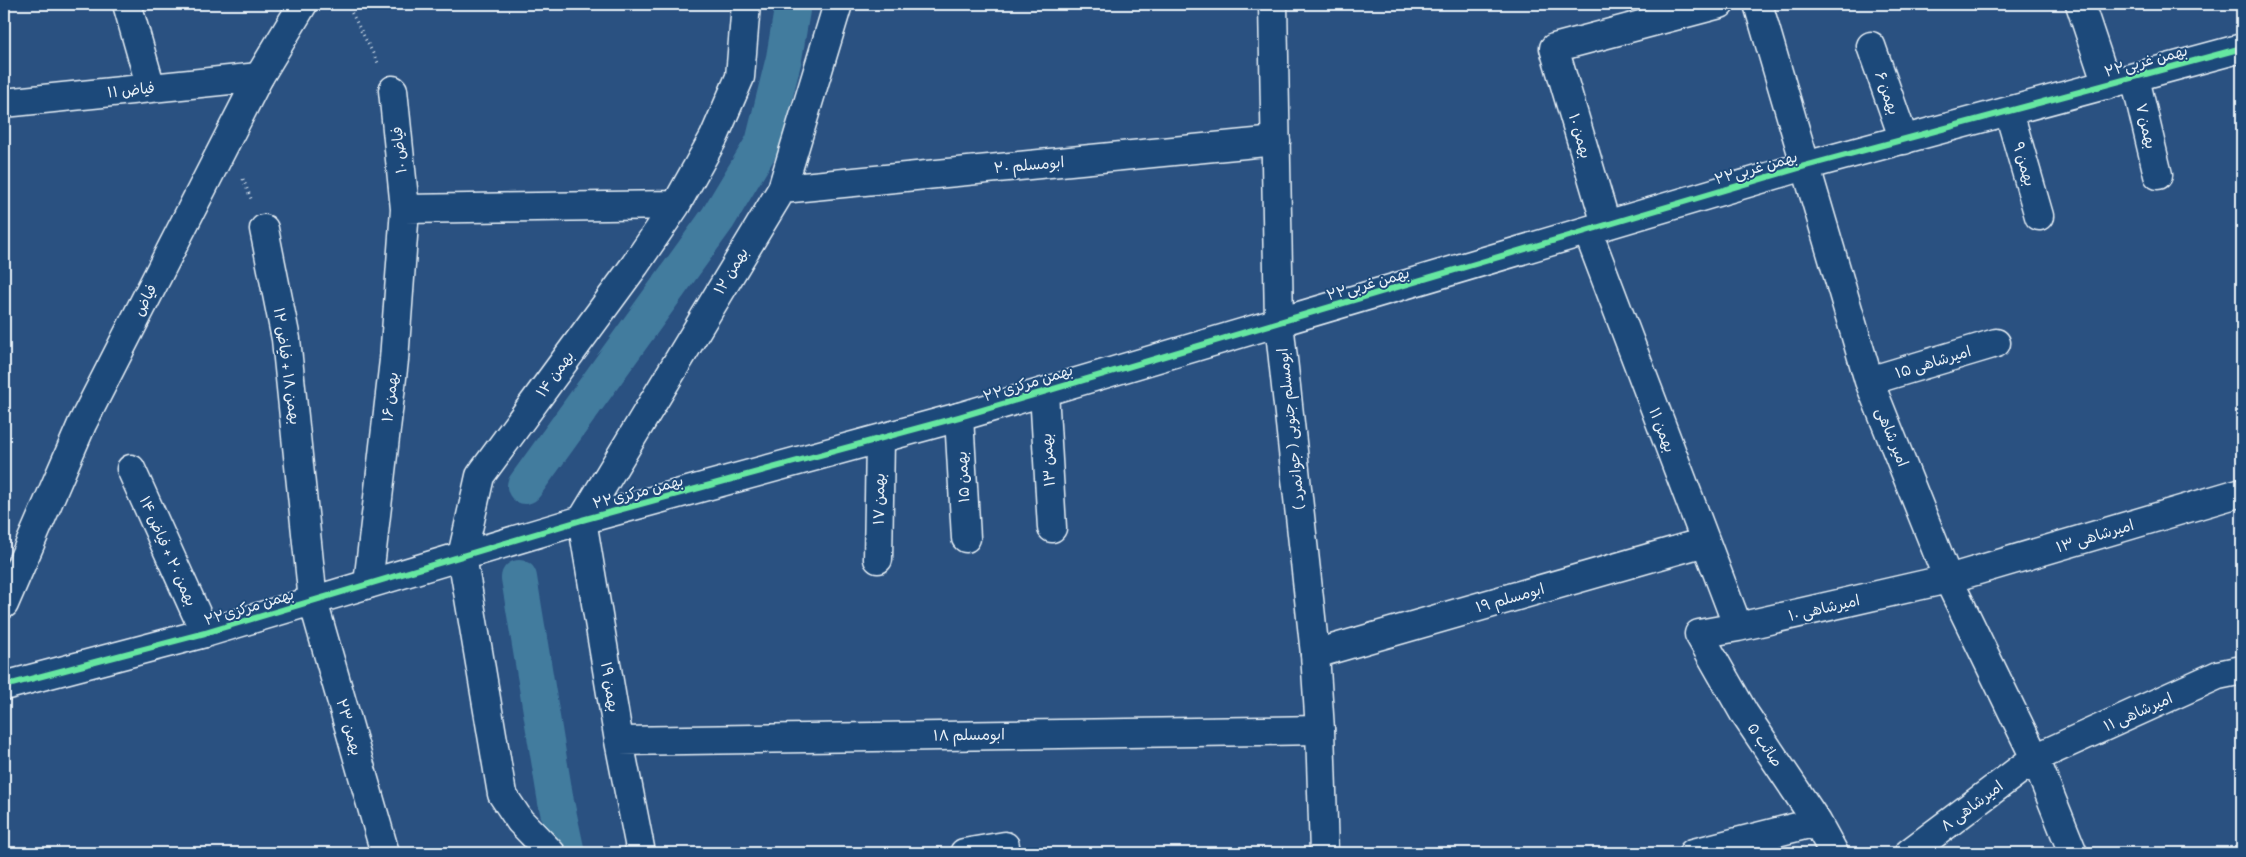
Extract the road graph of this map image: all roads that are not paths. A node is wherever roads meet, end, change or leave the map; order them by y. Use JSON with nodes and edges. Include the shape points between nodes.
{"nodes":[{"id":1,"x":127,"y":4,"type":"edge"},
{"id":2,"x":303,"y":4,"type":"edge"},
{"id":3,"x":746,"y":4,"type":"edge"},
{"id":4,"x":838,"y":4,"type":"edge"},
{"id":5,"x":1273,"y":4,"type":"edge"},
{"id":6,"x":1720,"y":4,"type":"edge"},
{"id":7,"x":1758,"y":4,"type":"edge"},
{"id":8,"x":2080,"y":4,"type":"edge"},
{"id":9,"x":1871,"y":46,"type":"dead end"},
{"id":10,"x":2242,"y":48,"type":"edge"},
{"id":11,"x":259,"y":77,"type":"junction"},
{"id":12,"x":2135,"y":78,"type":"junction"},
{"id":13,"x":2107,"y":85,"type":"junction"},
{"id":14,"x":151,"y":88,"type":"junction"},
{"id":15,"x":393,"y":90,"type":"road end"},
{"id":16,"x":4,"y":103,"type":"edge"},
{"id":17,"x":2009,"y":112,"type":"junction"},
{"id":18,"x":1904,"y":140,"type":"junction"},
{"id":19,"x":1276,"y":141,"type":"junction"},
{"id":20,"x":1805,"y":166,"type":"junction"},
{"id":21,"x":2158,"y":175,"type":"dead end"},
{"id":22,"x":782,"y":189,"type":"junction"},
{"id":23,"x":676,"y":205,"type":"junction"},
{"id":24,"x":405,"y":209,"type":"junction"},
{"id":25,"x":2039,"y":216,"type":"dead end"},
{"id":26,"x":1597,"y":228,"type":"junction"},
{"id":27,"x":264,"y":229,"type":"road end"},
{"id":28,"x":1279,"y":322,"type":"junction"},
{"id":29,"x":1996,"y":343,"type":"dead end"},
{"id":30,"x":1870,"y":381,"type":"junction"},
{"id":31,"x":1044,"y":392,"type":"junction"},
{"id":32,"x":959,"y":417,"type":"junction"},
{"id":33,"x":880,"y":440,"type":"junction"},
{"id":34,"x":131,"y":469,"type":"dead end"},
{"id":35,"x":2242,"y":492,"type":"edge"},
{"id":36,"x":582,"y":520,"type":"junction"},
{"id":37,"x":1052,"y":528,"type":"dead end"},
{"id":38,"x":966,"y":538,"type":"dead end"},
{"id":39,"x":1705,"y":542,"type":"junction"},
{"id":40,"x":462,"y":556,"type":"junction"},
{"id":41,"x":878,"y":559,"type":"dead end"},
{"id":42,"x":1948,"y":580,"type":"junction"},
{"id":43,"x":368,"y":584,"type":"junction"},
{"id":44,"x":313,"y":601,"type":"junction"},
{"id":45,"x":4,"y":604,"type":"edge"},
{"id":46,"x":1738,"y":627,"type":"junction"},
{"id":47,"x":205,"y":633,"type":"junction"},
{"id":48,"x":1699,"y":634,"type":"joint"},
{"id":49,"x":1315,"y":654,"type":"junction"},
{"id":50,"x":2242,"y":670,"type":"edge"},
{"id":51,"x":4,"y":686,"type":"edge"},
{"id":52,"x":1320,"y":730,"type":"junction"},
{"id":53,"x":618,"y":741,"type":"junction"},
{"id":54,"x":2035,"y":758,"type":"junction"},
{"id":55,"x":1817,"y":822,"type":"junction"},
{"id":56,"x":1005,"y":846,"type":"dead end"},
{"id":57,"x":385,"y":853,"type":"edge"},
{"id":58,"x":551,"y":853,"type":"edge"},
{"id":59,"x":641,"y":853,"type":"edge"},
{"id":60,"x":964,"y":853,"type":"edge"},
{"id":61,"x":1324,"y":853,"type":"edge"},
{"id":62,"x":1693,"y":853,"type":"edge"},
{"id":63,"x":1834,"y":853,"type":"edge"},
{"id":64,"x":1909,"y":853,"type":"edge"},
{"id":65,"x":2073,"y":853,"type":"edge"}],
"edges":[{"from":1,"to":14,"type":"street"},
{"from":2,"to":11,"type":"street","name":"فیاض"},
{"from":3,"to":23,"type":"street","name":"بهمن ۱۴","via":[[740,77],[714,137]]},
{"from":4,"to":22,"type":"street","name":"بهمن ۱۲"},
{"from":5,"to":19,"type":"street","name":"ابومسلم جنوبی ( جوانمرد )"},
{"from":6,"to":26,"type":"street","name":"بهمن ۱۰","via":[[1554,48]]},
{"from":7,"to":20,"type":"street","name":"امیر شاهی"},
{"from":8,"to":13,"type":"street"},
{"from":9,"to":18,"type":"street","name":"بهمن ۶"},
{"from":10,"to":12,"type":"street","name":"۲۲بهمن غربی"},
{"from":11,"to":14,"type":"street","name":"فیاض ۱۱"},
{"from":11,"to":45,"type":"street","name":"فیاض","via":[[82,424]]},
{"from":12,"to":13,"type":"street","name":"۲۲بهمن غربی"},
{"from":12,"to":21,"type":"street","name":"بهمن ۷"},
{"from":13,"to":17,"type":"street","name":"۲۲بهمن غربی"},
{"from":14,"to":16,"type":"street","name":"فیاض ۱۱"},
{"from":15,"to":24,"type":"street","name":"فیاض ۱۰"},
{"from":17,"to":18,"type":"street","name":"۲۲بهمن غربی"},
{"from":17,"to":25,"type":"street","name":"بهمن ۹"},
{"from":18,"to":20,"type":"street","name":"۲۲بهمن غربی"},
{"from":19,"to":22,"type":"street","name":"ابومسلم ۲۰"},
{"from":19,"to":28,"type":"street","name":"ابومسلم جنوبی ( جوانمرد )"},
{"from":20,"to":26,"type":"street","name":"۲۲بهمن غربی"},
{"from":20,"to":30,"type":"street","name":"امیر شاهی"},
{"from":22,"to":36,"type":"street","name":"بهمن ۱۲"},
{"from":23,"to":24,"type":"street"},
{"from":23,"to":40,"type":"street","name":"بهمن ۱۴","via":[[480,476]]},
{"from":24,"to":43,"type":"street","name":"بهمن ۱۶","via":[[394,360]]},
{"from":26,"to":28,"type":"street","name":"۲۲بهمن غربی"},
{"from":26,"to":39,"type":"street","name":"بهمن ۱۱"},
{"from":27,"to":44,"type":"street","name":"بهمن ۱۸ + فیاض ۱۲","via":[[286,339]]},
{"from":28,"to":31,"type":"street","name":"۲۲بهمن مرکزی"},
{"from":28,"to":49,"type":"street","name":"ابومسلم جنوبی ( جوانمرد )"},
{"from":29,"to":30,"type":"street","name":"امیرشاهی ۱۵"},
{"from":30,"to":42,"type":"street","name":"امیر شاهی"},
{"from":31,"to":32,"type":"street","name":"۲۲بهمن مرکزی"},
{"from":31,"to":37,"type":"street","name":"بهمن ۱۳"},
{"from":32,"to":33,"type":"street","name":"۲۲بهمن مرکزی"},
{"from":32,"to":38,"type":"street","name":"بهمن ۱۵"},
{"from":33,"to":36,"type":"street","name":"۲۲بهمن مرکزی"},
{"from":33,"to":41,"type":"street","name":"بهمن ۱۷"},
{"from":34,"to":47,"type":"street","name":"بهمن ۲۰ + فیاض ۱۴"},
{"from":35,"to":42,"type":"street","name":"امیرشاهی ۱۳"},
{"from":36,"to":40,"type":"street","name":"۲۲بهمن مرکزی"},
{"from":36,"to":53,"type":"street","name":"بهمن ۱۹"},
{"from":39,"to":46,"type":"street","name":"بهمن ۱۱"},
{"from":39,"to":49,"type":"street","name":"ابومسلم ۱۹"},
{"from":40,"to":43,"type":"street","name":"۲۲بهمن مرکزی"},
{"from":40,"to":58,"type":"street","via":[[502,794],[520,821]]},
{"from":42,"to":46,"type":"street","name":"امیرشاهی ۱۰"},
{"from":42,"to":54,"type":"street","name":"امیر شاهی"},
{"from":43,"to":44,"type":"street","name":"۲۲بهمن مرکزی"},
{"from":44,"to":47,"type":"street","name":"۲۲بهمن مرکزی"},
{"from":44,"to":57,"type":"street","name":"بهمن ۲۳"},
{"from":46,"to":48,"type":"street","name":"امیرشاهی ۱۰"},
{"from":47,"to":51,"type":"street","name":"۲۲بهمن مرکزی"},
{"from":48,"to":55,"type":"street","name":"صائب ۵","via":[[1744,713]]},
{"from":49,"to":52,"type":"street","name":"ابومسلم جنوبی ( جوانمرد )"},
{"from":50,"to":54,"type":"street","name":"امیرشاهی ۱۱","via":[[2218,675]]},
{"from":52,"to":53,"type":"street","name":"ابومسلم ۱۸"},
{"from":52,"to":61,"type":"street","name":"ابومسلم جنوبی ( جوانمرد )"},
{"from":53,"to":59,"type":"street","name":"بهمن ۱۹"},
{"from":54,"to":64,"type":"street","name":"امیرشاهی ۸"},
{"from":54,"to":65,"type":"street","name":"امیر شاهی"},
{"from":55,"to":62,"type":"street"},
{"from":55,"to":63,"type":"street","name":"صائب ۵"},
{"from":56,"to":60,"type":"street"}]}
